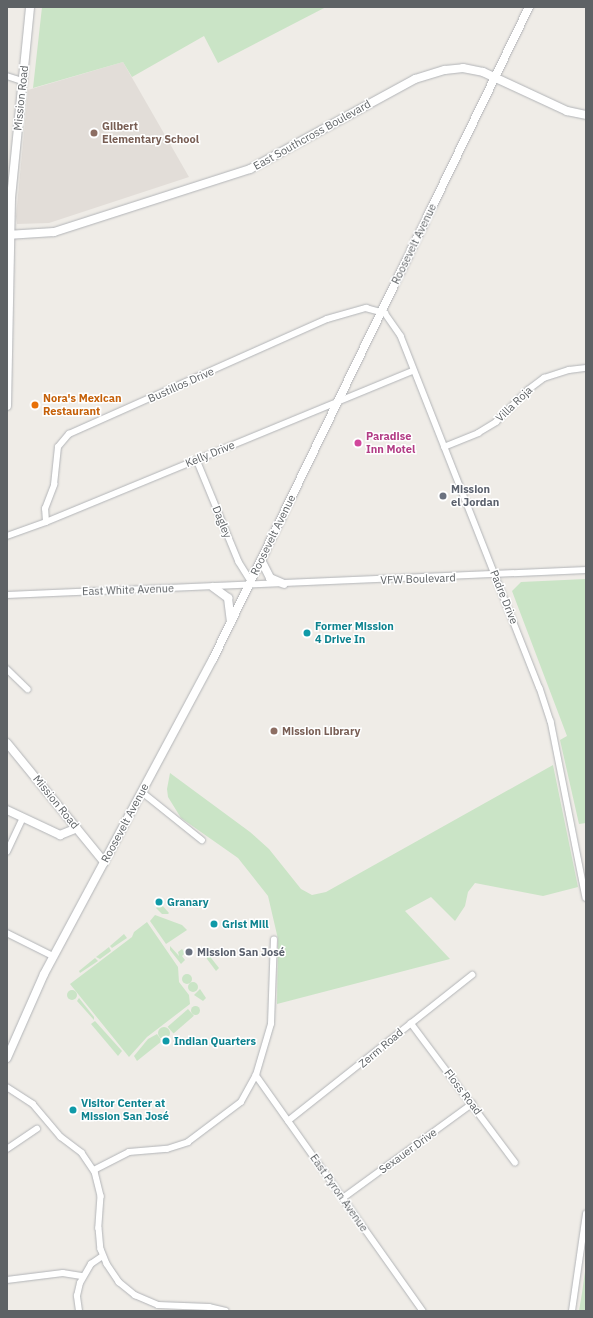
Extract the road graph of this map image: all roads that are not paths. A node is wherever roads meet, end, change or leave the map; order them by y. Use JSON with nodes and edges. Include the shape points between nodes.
{"nodes":[{"id":1,"x":30,"y":7,"type":"edge"},
{"id":2,"x":529,"y":7,"type":"edge"},
{"id":3,"x":7,"y":76,"type":"edge"},
{"id":4,"x":496,"y":77,"type":"junction"},
{"id":5,"x":22,"y":81,"type":"junction"},
{"id":6,"x":586,"y":116,"type":"edge"},
{"id":7,"x":11,"y":162,"type":"edge"},
{"id":8,"x":8,"y":235,"type":"edge"},
{"id":9,"x":381,"y":311,"type":"junction"},
{"id":10,"x":8,"y":366,"type":"edge"},
{"id":11,"x":586,"y":368,"type":"edge"},
{"id":12,"x":413,"y":371,"type":"junction"},
{"id":13,"x":336,"y":403,"type":"junction"},
{"id":14,"x":7,"y":406,"type":"edge"},
{"id":15,"x":444,"y":447,"type":"junction"},
{"id":16,"x":197,"y":460,"type":"junction"},
{"id":17,"x":46,"y":522,"type":"junction"},
{"id":18,"x":7,"y":536,"type":"edge"},
{"id":19,"x":261,"y":560,"type":"junction"},
{"id":20,"x":586,"y":570,"type":"edge"},
{"id":21,"x":496,"y":576,"type":"junction"},
{"id":22,"x":250,"y":583,"type":"junction"},
{"id":23,"x":284,"y":584,"type":"junction"},
{"id":24,"x":213,"y":587,"type":"junction"},
{"id":25,"x":7,"y":595,"type":"edge"},
{"id":26,"x":231,"y":622,"type":"junction"},
{"id":27,"x":7,"y":669,"type":"edge"},
{"id":28,"x":28,"y":689,"type":"dead end"},
{"id":29,"x":7,"y":743,"type":"edge"},
{"id":30,"x":142,"y":792,"type":"junction"},
{"id":31,"x":7,"y":810,"type":"edge"},
{"id":32,"x":23,"y":818,"type":"junction"},
{"id":33,"x":77,"y":828,"type":"junction"},
{"id":34,"x":202,"y":840,"type":"dead end"},
{"id":35,"x":7,"y":852,"type":"edge"},
{"id":36,"x":104,"y":862,"type":"junction"},
{"id":37,"x":586,"y":898,"type":"edge"},
{"id":38,"x":7,"y":933,"type":"edge"},
{"id":39,"x":274,"y":940,"type":"dead end"},
{"id":40,"x":53,"y":956,"type":"junction"},
{"id":41,"x":472,"y":975,"type":"dead end"},
{"id":42,"x":411,"y":1023,"type":"junction"},
{"id":43,"x":7,"y":1058,"type":"edge"},
{"id":44,"x":256,"y":1075,"type":"junction"},
{"id":45,"x":7,"y":1087,"type":"edge"},
{"id":46,"x":472,"y":1104,"type":"junction"},
{"id":47,"x":288,"y":1121,"type":"junction"},
{"id":48,"x":36,"y":1129,"type":"dead end"},
{"id":49,"x":7,"y":1149,"type":"edge"},
{"id":50,"x":515,"y":1162,"type":"dead end"},
{"id":51,"x":94,"y":1170,"type":"junction"},
{"id":52,"x":343,"y":1198,"type":"junction"},
{"id":53,"x":586,"y":1214,"type":"edge"},
{"id":54,"x":103,"y":1256,"type":"junction"},
{"id":55,"x":83,"y":1276,"type":"junction"},
{"id":56,"x":7,"y":1280,"type":"edge"},
{"id":57,"x":79,"y":1311,"type":"edge"},
{"id":58,"x":226,"y":1311,"type":"edge"},
{"id":59,"x":423,"y":1311,"type":"edge"},
{"id":60,"x":572,"y":1311,"type":"edge"}],
"edges":[{"from":1,"to":5,"type":"main road","name":"Mission Road"},
{"from":2,"to":4,"type":"main road","name":"Roosevelt Avenue"},
{"from":3,"to":5,"type":"street"},
{"from":4,"to":6,"type":"main road","name":"East Southcross Boulevard","via":[[562,109]]},
{"from":4,"to":8,"type":"main road","name":"East Southcross Boulevard","via":[[463,68],[426,74],[250,169],[54,232]]},
{"from":4,"to":9,"type":"main road","name":"Roosevelt Avenue"},
{"from":5,"to":7,"type":"main road","name":"Mission Road"},
{"from":7,"to":8,"type":"main road","name":"Mission Road"},
{"from":8,"to":10,"type":"main road","name":"Mission Road"},
{"from":9,"to":12,"type":"street","name":"Padre Drive","via":[[397,328]]},
{"from":9,"to":13,"type":"main road","name":"Roosevelt Avenue"},
{"from":9,"to":17,"type":"street","name":"Bustillos Drive","via":[[366,308],[327,319],[69,434],[58,447],[54,485],[45,509]]},
{"from":10,"to":14,"type":"main road","name":"Mission Road"},
{"from":11,"to":15,"type":"street","name":"Villa Roja","via":[[544,378],[492,425]]},
{"from":12,"to":13,"type":"street","name":"Kelly Drive"},
{"from":12,"to":15,"type":"street","name":"Padre Drive"},
{"from":13,"to":16,"type":"street","name":"Kelly Drive"},
{"from":13,"to":19,"type":"main road","name":"Roosevelt Avenue"},
{"from":15,"to":21,"type":"street","name":"Padre Drive"},
{"from":16,"to":17,"type":"street","name":"Kelly Drive"},
{"from":16,"to":22,"type":"street","name":"Dagley"},
{"from":17,"to":18,"type":"street","name":"Kelly Drive"},
{"from":19,"to":22,"type":"main road","name":"Roosevelt Avenue"},
{"from":19,"to":23,"type":"main road","via":[[270,578]]},
{"from":20,"to":21,"type":"street","name":"VFW Boulevard"},
{"from":21,"to":23,"type":"street","name":"VFW Boulevard"},
{"from":21,"to":37,"type":"street","name":"Padre Drive","via":[[551,721]]},
{"from":22,"to":23,"type":"street","name":"VFW Boulevard"},
{"from":22,"to":24,"type":"street","name":"East White Avenue"},
{"from":22,"to":26,"type":"main road","name":"Roosevelt Avenue"},
{"from":24,"to":25,"type":"street","name":"East White Avenue"},
{"from":24,"to":26,"type":"main road","via":[[228,598]]},
{"from":26,"to":30,"type":"main road","name":"Roosevelt Avenue"},
{"from":27,"to":28,"type":"street"},
{"from":29,"to":33,"type":"main road","name":"Mission Road"},
{"from":30,"to":34,"type":"street"},
{"from":30,"to":36,"type":"main road","name":"Roosevelt Avenue"},
{"from":31,"to":32,"type":"main road"},
{"from":32,"to":33,"type":"main road","via":[[60,835]]},
{"from":32,"to":35,"type":"street"},
{"from":33,"to":36,"type":"main road","name":"Mission Road"},
{"from":36,"to":40,"type":"main road","name":"Roosevelt Avenue"},
{"from":38,"to":40,"type":"street"},
{"from":39,"to":44,"type":"street","via":[[271,1024]]},
{"from":40,"to":43,"type":"main road","name":"Roosevelt Avenue"},
{"from":41,"to":42,"type":"street","name":"Zerm Road"},
{"from":42,"to":46,"type":"street","name":"Floss Road"},
{"from":42,"to":47,"type":"street","name":"Zerm Road"},
{"from":44,"to":47,"type":"street","name":"East Pyron Avenue"},
{"from":44,"to":51,"type":"street","via":[[235,1108],[188,1142],[167,1149],[129,1152]]},
{"from":45,"to":51,"type":"street","via":[[33,1104],[61,1137],[82,1153]]},
{"from":46,"to":50,"type":"street","name":"Floss Road"},
{"from":46,"to":52,"type":"street","name":"Sexauer Drive"},
{"from":47,"to":52,"type":"street","name":"East Pyron Avenue"},
{"from":48,"to":49,"type":"street"},
{"from":51,"to":54,"type":"street","via":[[101,1196],[99,1235]]},
{"from":52,"to":59,"type":"street","name":"East Pyron Avenue"},
{"from":53,"to":60,"type":"street"},
{"from":54,"to":55,"type":"street","via":[[91,1264]]},
{"from":54,"to":58,"type":"street","via":[[119,1282],[143,1300],[166,1306],[209,1307]]},
{"from":55,"to":56,"type":"street","via":[[63,1273]]},
{"from":55,"to":57,"type":"street","via":[[78,1296]]}]}
